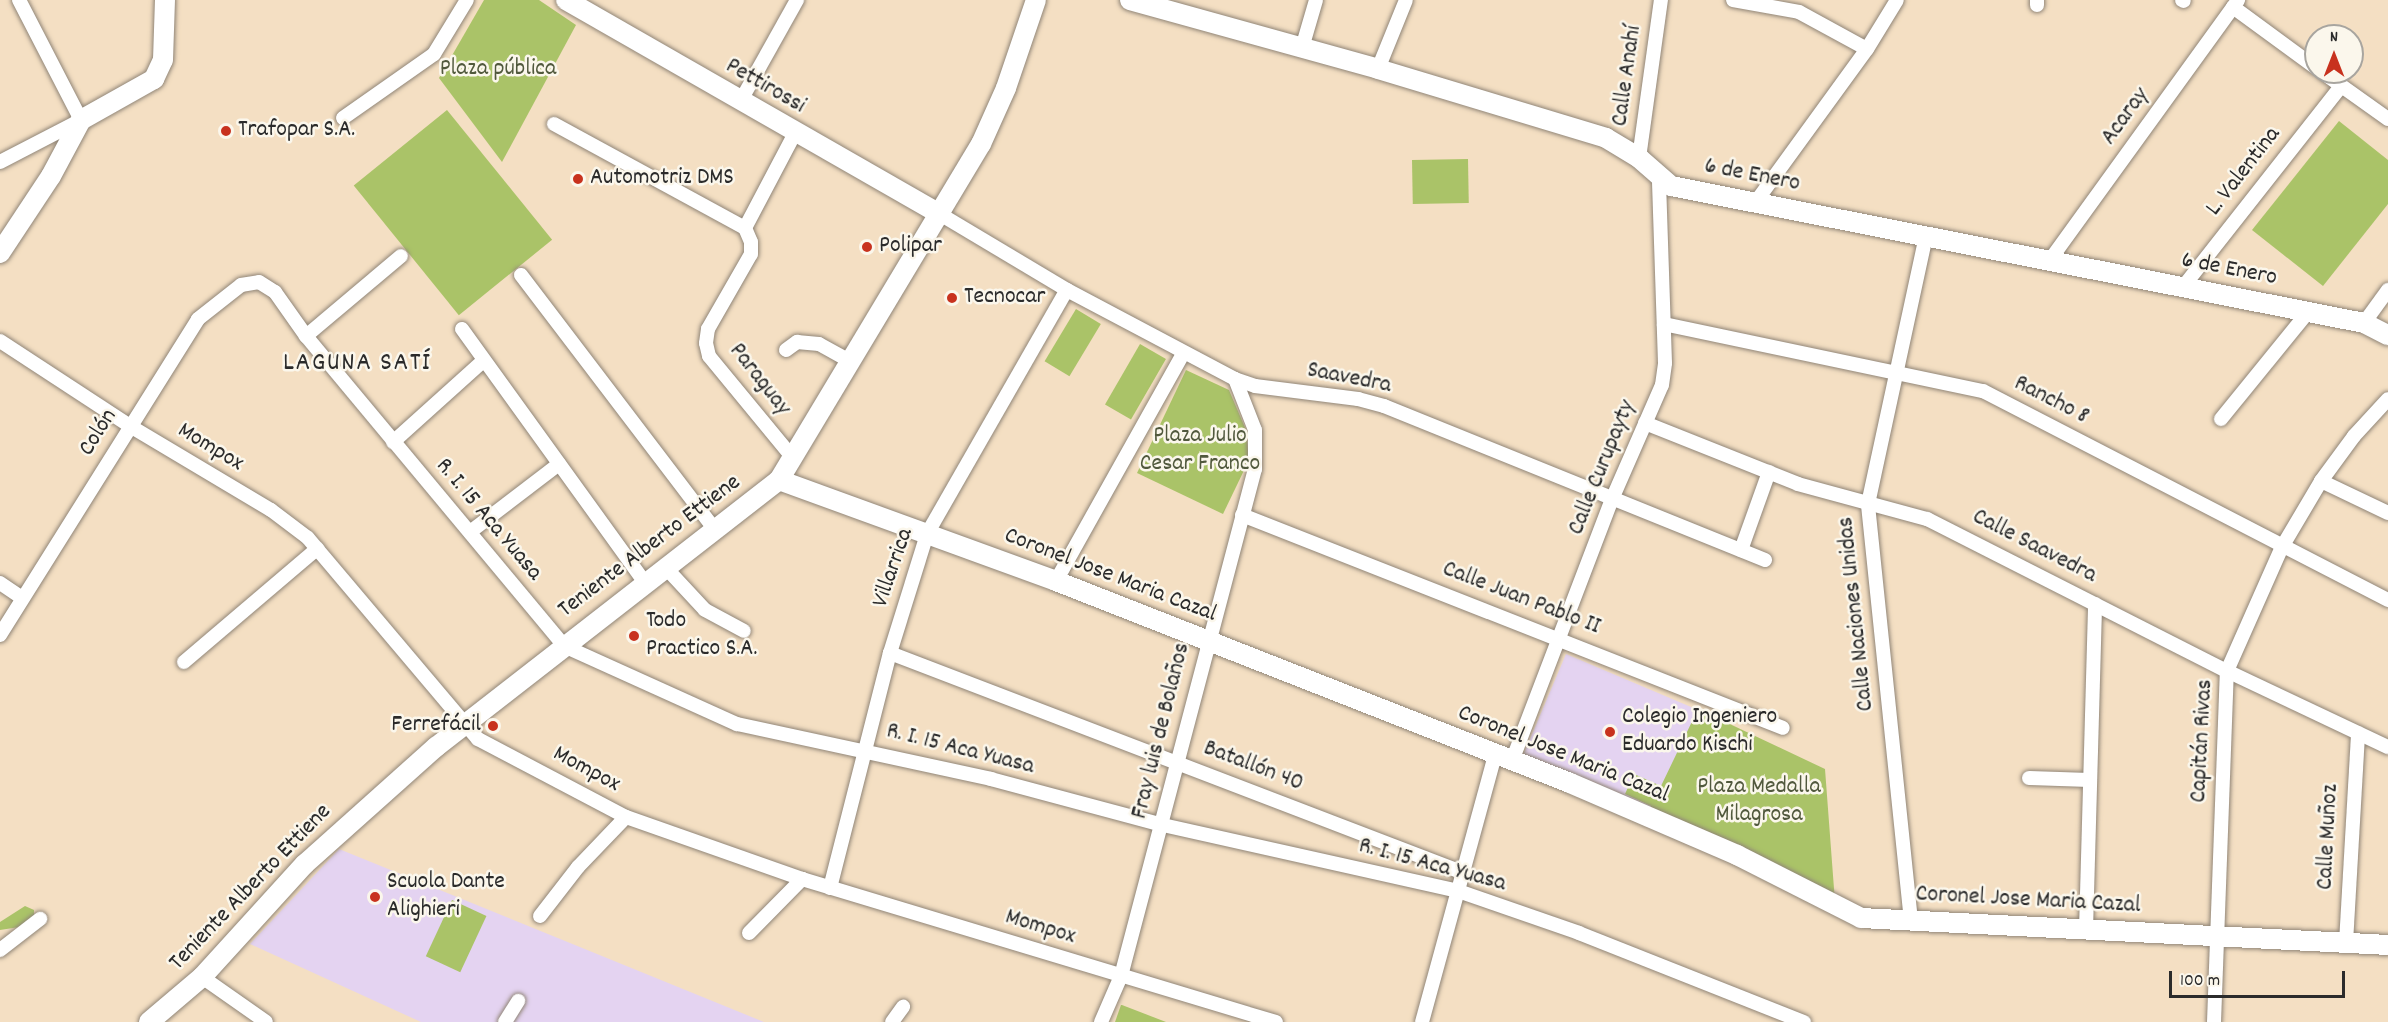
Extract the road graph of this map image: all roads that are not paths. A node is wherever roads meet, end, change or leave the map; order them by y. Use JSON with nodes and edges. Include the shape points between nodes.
{"nodes":[{"id":1,"x":19,"y":0,"type":"edge"},
{"id":2,"x":165,"y":0,"type":"edge"},
{"id":3,"x":467,"y":0,"type":"edge"},
{"id":4,"x":566,"y":0,"type":"edge"},
{"id":5,"x":797,"y":0,"type":"edge"},
{"id":6,"x":1036,"y":0,"type":"edge"},
{"id":7,"x":1130,"y":0,"type":"edge"},
{"id":8,"x":1316,"y":0,"type":"edge"},
{"id":9,"x":1406,"y":0,"type":"edge"},
{"id":10,"x":1661,"y":0,"type":"edge"},
{"id":11,"x":1732,"y":0,"type":"edge"},
{"id":12,"x":1897,"y":0,"type":"edge"},
{"id":13,"x":2236,"y":4,"type":"edge"},
{"id":14,"x":1182,"y":7,"type":"edge"},
{"id":15,"x":1302,"y":48,"type":"junction"},
{"id":16,"x":1867,"y":49,"type":"junction"},
{"id":17,"x":2304,"y":58,"type":"edge"},
{"id":18,"x":1378,"y":69,"type":"junction"},
{"id":19,"x":2338,"y":84,"type":"edge"},
{"id":20,"x":2341,"y":86,"type":"junction"},
{"id":21,"x":740,"y":102,"type":"junction"},
{"id":22,"x":344,"y":118,"type":"dead end"},
{"id":23,"x":2388,"y":119,"type":"edge"},
{"id":24,"x":81,"y":120,"type":"junction"},
{"id":25,"x":554,"y":124,"type":"dead end"},
{"id":26,"x":795,"y":133,"type":"junction"},
{"id":27,"x":1639,"y":158,"type":"junction"},
{"id":28,"x":0,"y":162,"type":"edge"},
{"id":29,"x":1659,"y":179,"type":"junction"},
{"id":30,"x":1755,"y":203,"type":"junction"},
{"id":31,"x":940,"y":214,"type":"junction"},
{"id":32,"x":745,"y":228,"type":"junction"},
{"id":33,"x":1926,"y":236,"type":"junction"},
{"id":34,"x":0,"y":253,"type":"edge"},
{"id":35,"x":402,"y":256,"type":"dead end"},
{"id":36,"x":2050,"y":260,"type":"junction"},
{"id":37,"x":521,"y":275,"type":"dead end"},
{"id":38,"x":260,"y":282,"type":"joint"},
{"id":39,"x":2183,"y":287,"type":"junction"},
{"id":40,"x":1067,"y":290,"type":"junction"},
{"id":41,"x":2388,"y":290,"type":"edge"},
{"id":42,"x":2308,"y":312,"type":"junction"},
{"id":43,"x":2364,"y":323,"type":"junction"},
{"id":44,"x":1664,"y":324,"type":"junction"},
{"id":45,"x":462,"y":329,"type":"dead end"},
{"id":46,"x":2388,"y":335,"type":"edge"},
{"id":47,"x":306,"y":336,"type":"junction"},
{"id":48,"x":0,"y":341,"type":"edge"},
{"id":49,"x":786,"y":350,"type":"dead end"},
{"id":50,"x":1183,"y":354,"type":"junction"},
{"id":51,"x":484,"y":360,"type":"junction"},
{"id":52,"x":850,"y":362,"type":"junction"},
{"id":53,"x":1898,"y":375,"type":"junction"},
{"id":54,"x":1235,"y":379,"type":"junction"},
{"id":55,"x":2388,"y":399,"type":"edge"},
{"id":56,"x":2221,"y":419,"type":"dead end"},
{"id":57,"x":1645,"y":423,"type":"junction"},
{"id":58,"x":130,"y":426,"type":"junction"},
{"id":59,"x":393,"y":442,"type":"junction"},
{"id":60,"x":793,"y":458,"type":"junction"},
{"id":61,"x":560,"y":464,"type":"junction"},
{"id":62,"x":1769,"y":472,"type":"junction"},
{"id":63,"x":779,"y":480,"type":"junction"},
{"id":64,"x":2321,"y":481,"type":"junction"},
{"id":65,"x":1613,"y":497,"type":"junction"},
{"id":66,"x":1868,"y":504,"type":"junction"},
{"id":67,"x":2388,"y":513,"type":"edge"},
{"id":68,"x":1242,"y":515,"type":"junction"},
{"id":69,"x":716,"y":531,"type":"junction"},
{"id":70,"x":470,"y":532,"type":"junction"},
{"id":71,"x":927,"y":534,"type":"junction"},
{"id":72,"x":2282,"y":547,"type":"junction"},
{"id":73,"x":317,"y":549,"type":"junction"},
{"id":74,"x":1741,"y":549,"type":"junction"},
{"id":75,"x":1765,"y":560,"type":"dead end"},
{"id":76,"x":666,"y":568,"type":"junction"},
{"id":77,"x":1056,"y":581,"type":"junction"},
{"id":78,"x":0,"y":583,"type":"edge"},
{"id":79,"x":646,"y":584,"type":"junction"},
{"id":80,"x":21,"y":597,"type":"junction"},
{"id":81,"x":2388,"y":600,"type":"edge"},
{"id":82,"x":2095,"y":604,"type":"junction"},
{"id":83,"x":744,"y":631,"type":"dead end"},
{"id":84,"x":0,"y":635,"type":"edge"},
{"id":85,"x":1561,"y":638,"type":"junction"},
{"id":86,"x":1207,"y":641,"type":"junction"},
{"id":87,"x":564,"y":646,"type":"junction"},
{"id":88,"x":890,"y":653,"type":"junction"},
{"id":89,"x":184,"y":662,"type":"dead end"},
{"id":90,"x":2227,"y":671,"type":"junction"},
{"id":91,"x":465,"y":724,"type":"junction"},
{"id":92,"x":1783,"y":728,"type":"dead end"},
{"id":93,"x":2358,"y":733,"type":"junction"},
{"id":94,"x":2388,"y":747,"type":"edge"},
{"id":95,"x":865,"y":750,"type":"junction"},
{"id":96,"x":1504,"y":758,"type":"junction"},
{"id":97,"x":1177,"y":761,"type":"junction"},
{"id":98,"x":2030,"y":778,"type":"dead end"},
{"id":99,"x":2090,"y":780,"type":"junction"},
{"id":100,"x":626,"y":817,"type":"junction"},
{"id":101,"x":1163,"y":825,"type":"junction"},
{"id":102,"x":1464,"y":873,"type":"junction"},
{"id":103,"x":802,"y":879,"type":"junction"},
{"id":104,"x":830,"y":888,"type":"junction"},
{"id":105,"x":1458,"y":891,"type":"junction"},
{"id":106,"x":540,"y":916,"type":"dead end"},
{"id":107,"x":40,"y":919,"type":"dead end"},
{"id":108,"x":1911,"y":921,"type":"junction"},
{"id":109,"x":2086,"y":930,"type":"junction"},
{"id":110,"x":749,"y":933,"type":"dead end"},
{"id":111,"x":2217,"y":936,"type":"junction"},
{"id":112,"x":2346,"y":943,"type":"junction"},
{"id":113,"x":2388,"y":945,"type":"edge"},
{"id":114,"x":0,"y":950,"type":"edge"},
{"id":115,"x":1121,"y":976,"type":"junction"},
{"id":116,"x":202,"y":977,"type":"junction"},
{"id":117,"x":518,"y":1001,"type":"dead end"},
{"id":118,"x":903,"y":1007,"type":"dead end"},
{"id":119,"x":149,"y":1022,"type":"edge"},
{"id":120,"x":266,"y":1022,"type":"edge"},
{"id":121,"x":505,"y":1022,"type":"edge"},
{"id":122,"x":892,"y":1022,"type":"edge"},
{"id":123,"x":1101,"y":1022,"type":"edge"},
{"id":124,"x":1276,"y":1022,"type":"edge"},
{"id":125,"x":1422,"y":1022,"type":"edge"},
{"id":126,"x":1804,"y":1022,"type":"edge"},
{"id":127,"x":2214,"y":1022,"type":"edge"}],
"edges":[{"from":1,"to":24,"type":"street"},
{"from":2,"to":24,"type":"main road","via":[[163,60],[154,79]]},
{"from":3,"to":22,"type":"street","via":[[434,54]]},
{"from":4,"to":21,"type":"main road","name":"Pettirossi"},
{"from":5,"to":21,"type":"street"},
{"from":6,"to":31,"type":"main road","name":"Teniente Alberto Ettiene","via":[[994,117]]},
{"from":7,"to":14,"type":"main road","name":"6 de Enero"},
{"from":8,"to":15,"type":"street"},
{"from":9,"to":18,"type":"street"},
{"from":10,"to":27,"type":"street","name":"Calle Anahí"},
{"from":11,"to":16,"type":"street","via":[[1799,12]]},
{"from":12,"to":16,"type":"street"},
{"from":13,"to":17,"type":"street"},
{"from":13,"to":36,"type":"street","name":"Acaray"},
{"from":14,"to":15,"type":"main road","name":"6 de Enero"},
{"from":15,"to":18,"type":"main road","name":"6 de Enero"},
{"from":16,"to":30,"type":"street"},
{"from":18,"to":27,"type":"main road","name":"6 de Enero","via":[[1606,138]]},
{"from":19,"to":20,"type":"street"},
{"from":20,"to":23,"type":"street"},
{"from":20,"to":39,"type":"street","name":"L. Valentina"},
{"from":21,"to":26,"type":"main road","name":"Pettirossi"},
{"from":24,"to":28,"type":"street"},
{"from":24,"to":34,"type":"main road","via":[[51,176]]},
{"from":25,"to":32,"type":"street"},
{"from":26,"to":31,"type":"main road","name":"Pettirossi"},
{"from":26,"to":32,"type":"street"},
{"from":27,"to":29,"type":"main road","name":"6 de Enero"},
{"from":29,"to":30,"type":"main road","name":"6 de Enero","via":[[1671,186]]},
{"from":29,"to":44,"type":"street","name":"Calle Curupayty"},
{"from":30,"to":33,"type":"main road","name":"6 de Enero"},
{"from":31,"to":40,"type":"street","name":"Saavedra"},
{"from":31,"to":52,"type":"main road","name":"Teniente Alberto Ettiene"},
{"from":32,"to":60,"type":"street","name":"Paraguay","via":[[751,254],[708,329],[709,356]]},
{"from":33,"to":36,"type":"main road","name":"6 de Enero"},
{"from":33,"to":53,"type":"street","name":"Calle Naciones Unidas"},
{"from":35,"to":47,"type":"street"},
{"from":36,"to":39,"type":"main road","name":"6 de Enero"},
{"from":37,"to":69,"type":"street"},
{"from":38,"to":47,"type":"street","name":"R. I. 15 Aca Yuasa","via":[[275,292]]},
{"from":38,"to":58,"type":"street","name":"Colón","via":[[241,285],[198,319]]},
{"from":39,"to":42,"type":"main road","name":"6 de Enero"},
{"from":40,"to":50,"type":"street","name":"Saavedra"},
{"from":40,"to":71,"type":"street","name":"Villarrica"},
{"from":41,"to":43,"type":"street"},
{"from":42,"to":43,"type":"main road","name":"6 de Enero"},
{"from":42,"to":56,"type":"street"},
{"from":43,"to":46,"type":"main road","name":"6 de Enero"},
{"from":44,"to":53,"type":"street","name":"Rancho 8"},
{"from":44,"to":57,"type":"street","name":"Calle Curupayty","via":[[1662,385]]},
{"from":45,"to":51,"type":"street"},
{"from":47,"to":59,"type":"street","name":"R. I. 15 Aca Yuasa"},
{"from":48,"to":58,"type":"street","name":"Mompox"},
{"from":49,"to":52,"type":"street","via":[[797,342],[819,344]]},
{"from":50,"to":54,"type":"street","name":"Saavedra"},
{"from":50,"to":77,"type":"street"},
{"from":51,"to":59,"type":"street"},
{"from":51,"to":61,"type":"street"},
{"from":52,"to":60,"type":"main road","name":"Teniente Alberto Ettiene"},
{"from":53,"to":66,"type":"street","name":"Calle Naciones Unidas"},
{"from":53,"to":72,"type":"street","name":"Rancho 8","via":[[1983,392]]},
{"from":54,"to":65,"type":"street","name":"Saavedra","via":[[1255,386],[1384,406]]},
{"from":54,"to":68,"type":"street","name":"Fray luis de Bolaños","via":[[1250,414],[1257,447]]},
{"from":55,"to":64,"type":"street","name":"Capitán Rivas"},
{"from":57,"to":62,"type":"street","name":"Calle Saavedra"},
{"from":57,"to":65,"type":"street","name":"Calle Curupayty"},
{"from":58,"to":73,"type":"street","name":"Mompox","via":[[271,510]]},
{"from":58,"to":80,"type":"street","name":"Colón"},
{"from":59,"to":70,"type":"street","name":"R. I. 15 Aca Yuasa"},
{"from":60,"to":63,"type":"main road","name":"Teniente Alberto Ettiene"},
{"from":61,"to":70,"type":"street"},
{"from":61,"to":79,"type":"street"},
{"from":62,"to":66,"type":"street","name":"Calle Saavedra"},
{"from":62,"to":74,"type":"street"},
{"from":63,"to":69,"type":"main road","name":"Teniente Alberto Ettiene"},
{"from":63,"to":71,"type":"main road","name":"Coronel Jose Maria Cazal"},
{"from":64,"to":67,"type":"street"},
{"from":64,"to":72,"type":"street","name":"Capitán Rivas"},
{"from":65,"to":74,"type":"street","name":"Saavedra"},
{"from":65,"to":85,"type":"street","name":"Calle Curupayty"},
{"from":66,"to":82,"type":"street","name":"Calle Saavedra","via":[[1927,519]]},
{"from":66,"to":108,"type":"street","name":"Calle Naciones Unidas"},
{"from":68,"to":85,"type":"street","name":"Calle Juan Pablo II"},
{"from":68,"to":86,"type":"street","name":"Fray luis de Bolaños"},
{"from":69,"to":76,"type":"main road","name":"Teniente Alberto Ettiene"},
{"from":70,"to":87,"type":"street","name":"R. I. 15 Aca Yuasa"},
{"from":71,"to":77,"type":"main road","name":"Coronel Jose Maria Cazal"},
{"from":71,"to":88,"type":"street","name":"Villarrica"},
{"from":72,"to":81,"type":"street","name":"Rancho 8"},
{"from":72,"to":90,"type":"street","name":"Capitán Rivas"},
{"from":73,"to":89,"type":"street"},
{"from":73,"to":91,"type":"street","name":"Mompox"},
{"from":74,"to":75,"type":"street","name":"Saavedra"},
{"from":76,"to":79,"type":"main road","name":"Teniente Alberto Ettiene"},
{"from":76,"to":83,"type":"street","via":[[705,610]]},
{"from":77,"to":86,"type":"main road","name":"Coronel Jose Maria Cazal"},
{"from":78,"to":80,"type":"street"},
{"from":79,"to":87,"type":"main road","name":"Teniente Alberto Ettiene"},
{"from":80,"to":84,"type":"street","name":"Colón"},
{"from":82,"to":90,"type":"street","name":"Calle Saavedra"},
{"from":82,"to":99,"type":"street"},
{"from":85,"to":92,"type":"street","name":"Calle Juan Pablo II"},
{"from":85,"to":96,"type":"street","name":"Calle Curupayty"},
{"from":86,"to":96,"type":"main road","name":"Coronel Jose Maria Cazal"},
{"from":86,"to":97,"type":"street","name":"Fray luis de Bolaños"},
{"from":87,"to":91,"type":"main road","name":"Teniente Alberto Ettiene"},
{"from":87,"to":95,"type":"street","name":"R. I. 15 Aca Yuasa","via":[[737,724]]},
{"from":88,"to":95,"type":"street","name":"Villarrica"},
{"from":88,"to":97,"type":"street","name":"Batallón 40"},
{"from":90,"to":93,"type":"street","name":"Calle Saavedra"},
{"from":90,"to":111,"type":"street","name":"Capitán Rivas"},
{"from":91,"to":100,"type":"street","name":"Mompox","via":[[478,739]]},
{"from":91,"to":116,"type":"main road","name":"Teniente Alberto Ettiene","via":[[305,864]]},
{"from":93,"to":94,"type":"street","name":"Calle Saavedra"},
{"from":93,"to":112,"type":"street","name":"Calle Muñoz"},
{"from":95,"to":101,"type":"street","name":"R. I. 15 Aca Yuasa"},
{"from":95,"to":104,"type":"street","name":"Villarrica"},
{"from":96,"to":102,"type":"street","name":"Calle Curupayty"},
{"from":96,"to":108,"type":"main road","name":"Coronel Jose Maria Cazal","via":[[1726,850],[1861,918]]},
{"from":97,"to":101,"type":"street","name":"Fray luis de Bolaños"},
{"from":97,"to":102,"type":"street","name":"Batallón 40"},
{"from":98,"to":99,"type":"street"},
{"from":99,"to":109,"type":"street"},
{"from":100,"to":103,"type":"street","name":"Mompox"},
{"from":100,"to":106,"type":"street","via":[[578,867]]},
{"from":101,"to":105,"type":"street","name":"R. I. 15 Aca Yuasa"},
{"from":101,"to":115,"type":"street","name":"Fray luis de Bolaños"},
{"from":102,"to":105,"type":"street","name":"Calle Curupayty"},
{"from":103,"to":104,"type":"street","name":"Mompox"},
{"from":103,"to":110,"type":"street"},
{"from":104,"to":115,"type":"street","name":"Mompox"},
{"from":105,"to":125,"type":"street","name":"Calle Curupayty"},
{"from":105,"to":126,"type":"street","name":"R. I. 15 Aca Yuasa","via":[[1579,933]]},
{"from":107,"to":114,"type":"street"},
{"from":108,"to":109,"type":"main road","name":"Coronel Jose Maria Cazal"},
{"from":109,"to":111,"type":"main road","name":"Coronel Jose Maria Cazal"},
{"from":111,"to":112,"type":"main road","name":"Coronel Jose Maria Cazal"},
{"from":111,"to":127,"type":"street","name":"Capitán Rivas"},
{"from":112,"to":113,"type":"main road","name":"Coronel Jose Maria Cazal"},
{"from":115,"to":123,"type":"street","name":"Fray luis de Bolaños"},
{"from":115,"to":124,"type":"street","name":"Mompox"},
{"from":116,"to":119,"type":"main road","name":"Teniente Alberto Ettiene"},
{"from":116,"to":120,"type":"street"},
{"from":117,"to":121,"type":"street"},
{"from":118,"to":122,"type":"street"}]}
